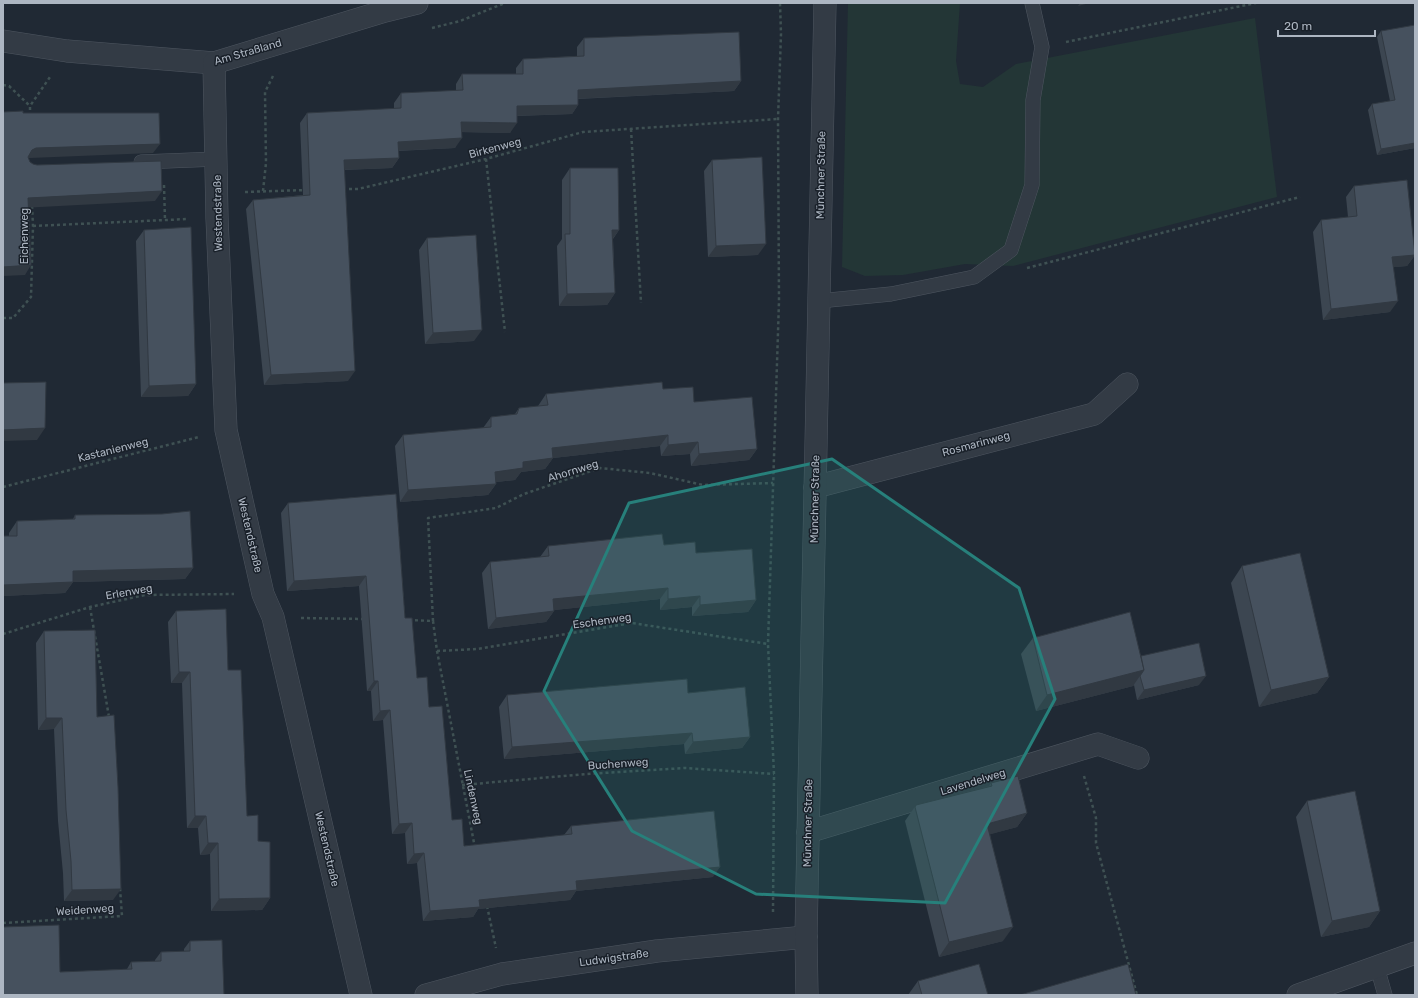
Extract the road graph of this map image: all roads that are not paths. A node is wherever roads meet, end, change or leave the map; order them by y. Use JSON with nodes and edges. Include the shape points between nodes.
{"nodes":[{"id":1,"x":418,"y":3,"type":"edge"},
{"id":2,"x":825,"y":3,"type":"edge"},
{"id":3,"x":1032,"y":3,"type":"edge"},
{"id":4,"x":3,"y":41,"type":"edge"},
{"id":5,"x":214,"y":63,"type":"junction"},
{"id":6,"x":217,"y":159,"type":"junction"},
{"id":7,"x":132,"y":162,"type":"edge"},
{"id":8,"x":819,"y":301,"type":"junction"},
{"id":9,"x":1127,"y":384,"type":"dead end"},
{"id":10,"x":815,"y":487,"type":"junction"},
{"id":11,"x":1138,"y":758,"type":"dead end"},
{"id":12,"x":808,"y":832,"type":"junction"},
{"id":13,"x":806,"y":937,"type":"junction"},
{"id":14,"x":1415,"y":953,"type":"edge"},
{"id":15,"x":1377,"y":967,"type":"junction"},
{"id":16,"x":361,"y":995,"type":"edge"},
{"id":17,"x":426,"y":995,"type":"edge"},
{"id":18,"x":807,"y":995,"type":"edge"},
{"id":19,"x":1298,"y":995,"type":"edge"},
{"id":20,"x":1385,"y":995,"type":"edge"}],
"edges":[{"from":1,"to":5,"type":"street","name":"Am Straßland"},
{"from":2,"to":8,"type":"street","name":"Münchner Straße"},
{"from":3,"to":8,"type":"lane","via":[[1042,47],[1033,100],[1032,185],[1011,250],[974,277],[890,294]]},
{"from":4,"to":5,"type":"street","name":"Am Straßland","via":[[67,51]]},
{"from":5,"to":6,"type":"street","name":"Westendstraße"},
{"from":6,"to":7,"type":"lane"},
{"from":6,"to":16,"type":"street","name":"Westendstraße","via":[[216,192],[226,430],[263,594],[273,617]]},
{"from":8,"to":10,"type":"street","name":"Münchner Straße"},
{"from":9,"to":10,"type":"street","name":"Rosmarinweg","via":[[1094,414]]},
{"from":10,"to":12,"type":"street","name":"Münchner Straße"},
{"from":11,"to":12,"type":"street","name":"Lavendelweg","via":[[1098,744]]},
{"from":12,"to":13,"type":"street","name":"Münchner Straße"},
{"from":13,"to":17,"type":"street","name":"Ludwigstraße","via":[[657,951],[502,974]]},
{"from":13,"to":18,"type":"street","name":"Münchner Straße"},
{"from":14,"to":15,"type":"street"},
{"from":15,"to":19,"type":"street"},
{"from":15,"to":20,"type":"lane"}]}
